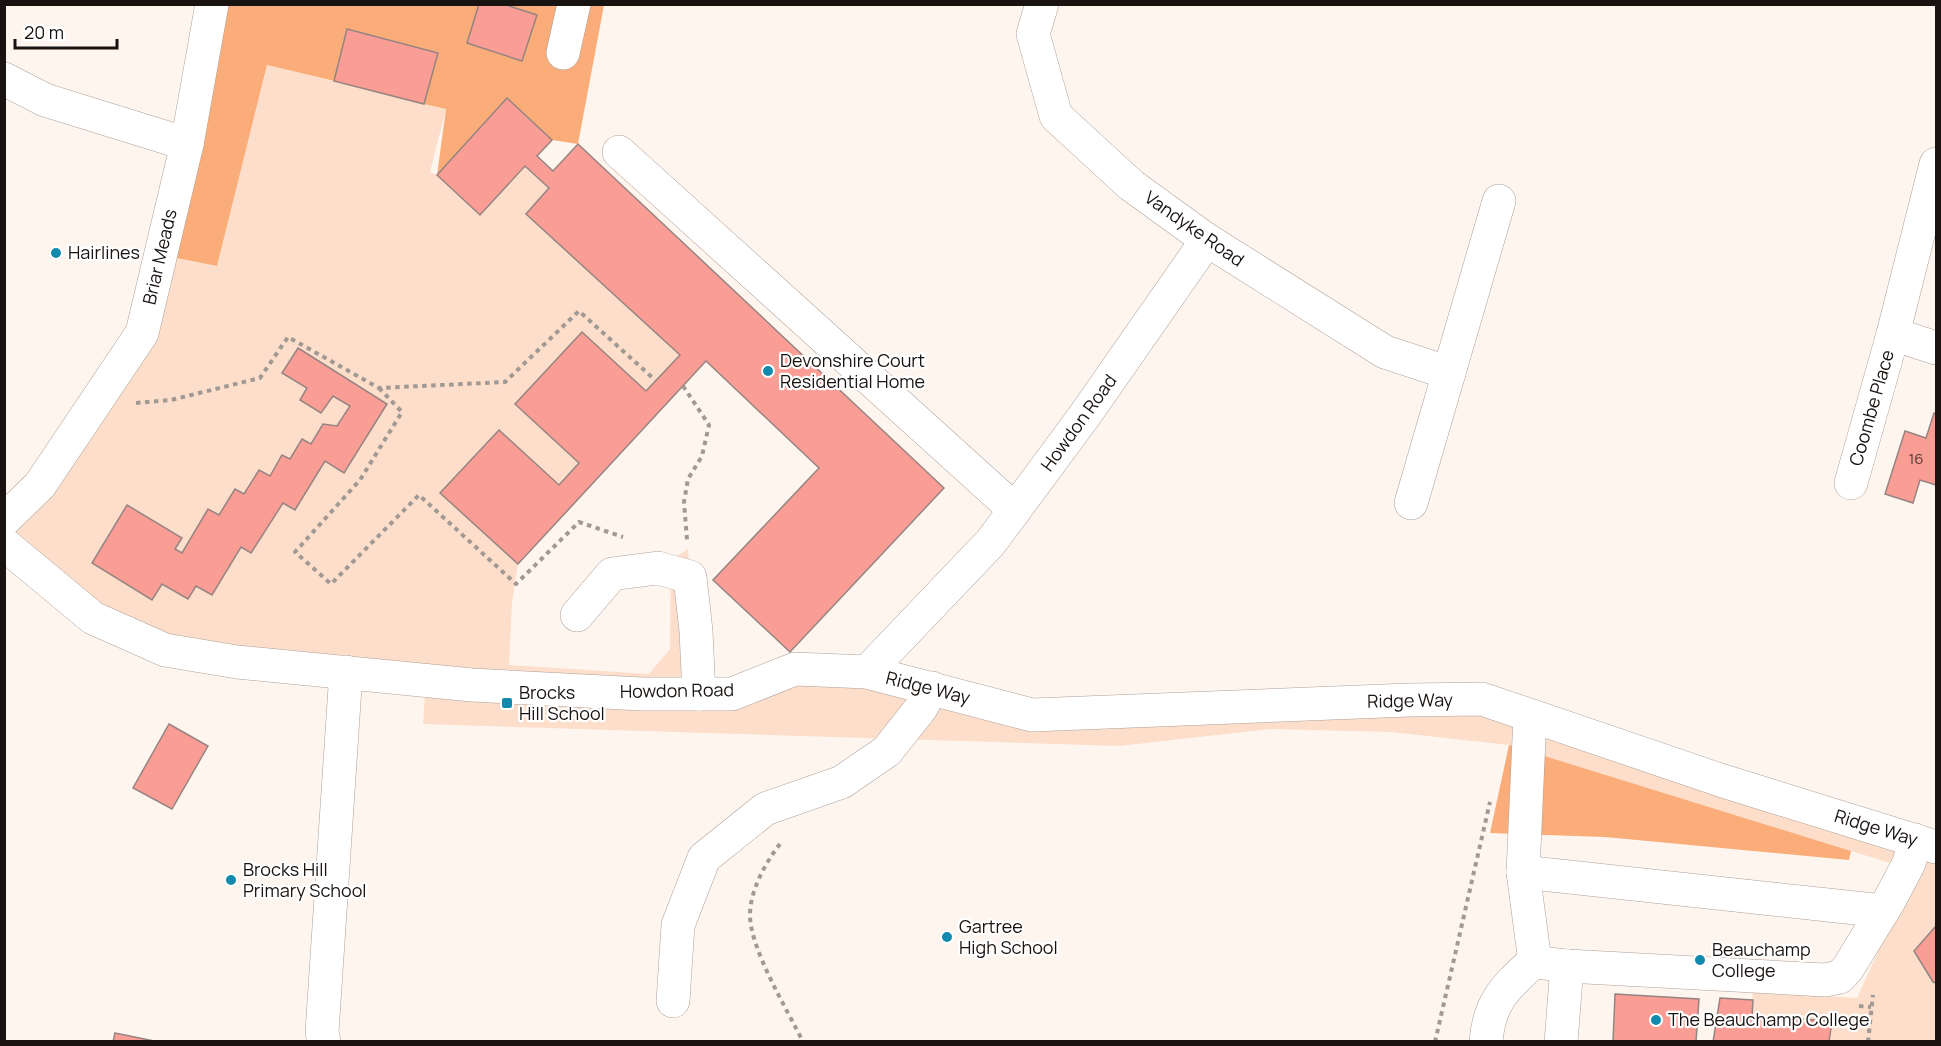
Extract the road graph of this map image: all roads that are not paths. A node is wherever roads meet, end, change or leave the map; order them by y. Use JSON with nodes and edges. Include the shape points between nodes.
{"nodes":[{"id":1,"x":212,"y":4,"type":"edge"},
{"id":2,"x":574,"y":4,"type":"edge"},
{"id":3,"x":1042,"y":4,"type":"edge"},
{"id":4,"x":563,"y":53,"type":"dead end"},
{"id":5,"x":4,"y":79,"type":"edge"},
{"id":6,"x":187,"y":144,"type":"junction"},
{"id":7,"x":619,"y":152,"type":"dead end"},
{"id":8,"x":1936,"y":164,"type":"edge"},
{"id":9,"x":1499,"y":201,"type":"dead end"},
{"id":10,"x":1206,"y":240,"type":"junction"},
{"id":11,"x":1893,"y":334,"type":"junction"},
{"id":12,"x":1936,"y":348,"type":"edge"},
{"id":13,"x":1449,"y":373,"type":"junction"},
{"id":14,"x":1851,"y":483,"type":"dead end"},
{"id":15,"x":1411,"y":503,"type":"dead end"},
{"id":16,"x":1015,"y":510,"type":"junction"},
{"id":17,"x":4,"y":520,"type":"edge"},
{"id":18,"x":4,"y":544,"type":"edge"},
{"id":19,"x":577,"y":615,"type":"dead end"},
{"id":20,"x":346,"y":672,"type":"junction"},
{"id":21,"x":867,"y":672,"type":"junction"},
{"id":22,"x":932,"y":688,"type":"junction"},
{"id":23,"x":699,"y":694,"type":"junction"},
{"id":24,"x":1530,"y":716,"type":"junction"},
{"id":25,"x":1926,"y":843,"type":"edge"},
{"id":26,"x":1523,"y":872,"type":"junction"},
{"id":27,"x":1883,"y":911,"type":"junction"},
{"id":28,"x":1534,"y":961,"type":"junction"},
{"id":29,"x":1567,"y":966,"type":"junction"},
{"id":30,"x":673,"y":1001,"type":"dead end"},
{"id":31,"x":324,"y":1041,"type":"edge"},
{"id":32,"x":1486,"y":1041,"type":"edge"},
{"id":33,"x":1561,"y":1041,"type":"edge"}],
"edges":[{"from":1,"to":6,"type":"street","name":"Briar Meads"},
{"from":2,"to":4,"type":"street"},
{"from":3,"to":10,"type":"street","name":"Vandyke Road","via":[[1033,34],[1056,116],[1131,185]]},
{"from":5,"to":6,"type":"street","via":[[45,100]]},
{"from":6,"to":17,"type":"street","name":"Briar Meads","via":[[142,333],[40,485]]},
{"from":7,"to":16,"type":"street"},
{"from":8,"to":11,"type":"street","name":"Coombe Place"},
{"from":9,"to":13,"type":"street"},
{"from":10,"to":13,"type":"street","name":"Vandyke Road","via":[[1385,352]]},
{"from":10,"to":16,"type":"street","name":"Howdon Road"},
{"from":11,"to":12,"type":"street","name":"Coombe Place"},
{"from":11,"to":14,"type":"street","name":"Coombe Place"},
{"from":13,"to":15,"type":"street"},
{"from":16,"to":21,"type":"street","name":"Howdon Road","via":[[991,542]]},
{"from":18,"to":20,"type":"street","name":"Howdon Road","via":[[93,618],[165,650],[237,662]]},
{"from":19,"to":23,"type":"street","via":[[612,573],[658,567],[690,577]]},
{"from":20,"to":23,"type":"street","name":"Howdon Road","via":[[472,685]]},
{"from":20,"to":31,"type":"street"},
{"from":21,"to":22,"type":"street","name":"Ridge Way"},
{"from":21,"to":23,"type":"street","name":"Howdon Road","via":[[795,669],[732,694]]},
{"from":22,"to":24,"type":"street","name":"Ridge Way","via":[[1032,715],[1482,699]]},
{"from":22,"to":30,"type":"street","via":[[887,751],[842,782],[765,809],[704,858],[678,925]]},
{"from":24,"to":25,"type":"street","name":"Ridge Way"},
{"from":24,"to":26,"type":"street"},
{"from":25,"to":27,"type":"street","via":[[1909,863]]},
{"from":26,"to":27,"type":"street"},
{"from":26,"to":28,"type":"street"},
{"from":27,"to":29,"type":"street","via":[[1848,968],[1840,977],[1825,980]]},
{"from":28,"to":29,"type":"street"},
{"from":28,"to":32,"type":"street","via":[[1506,987],[1495,1004],[1487,1023]]},
{"from":29,"to":33,"type":"street"}]}
